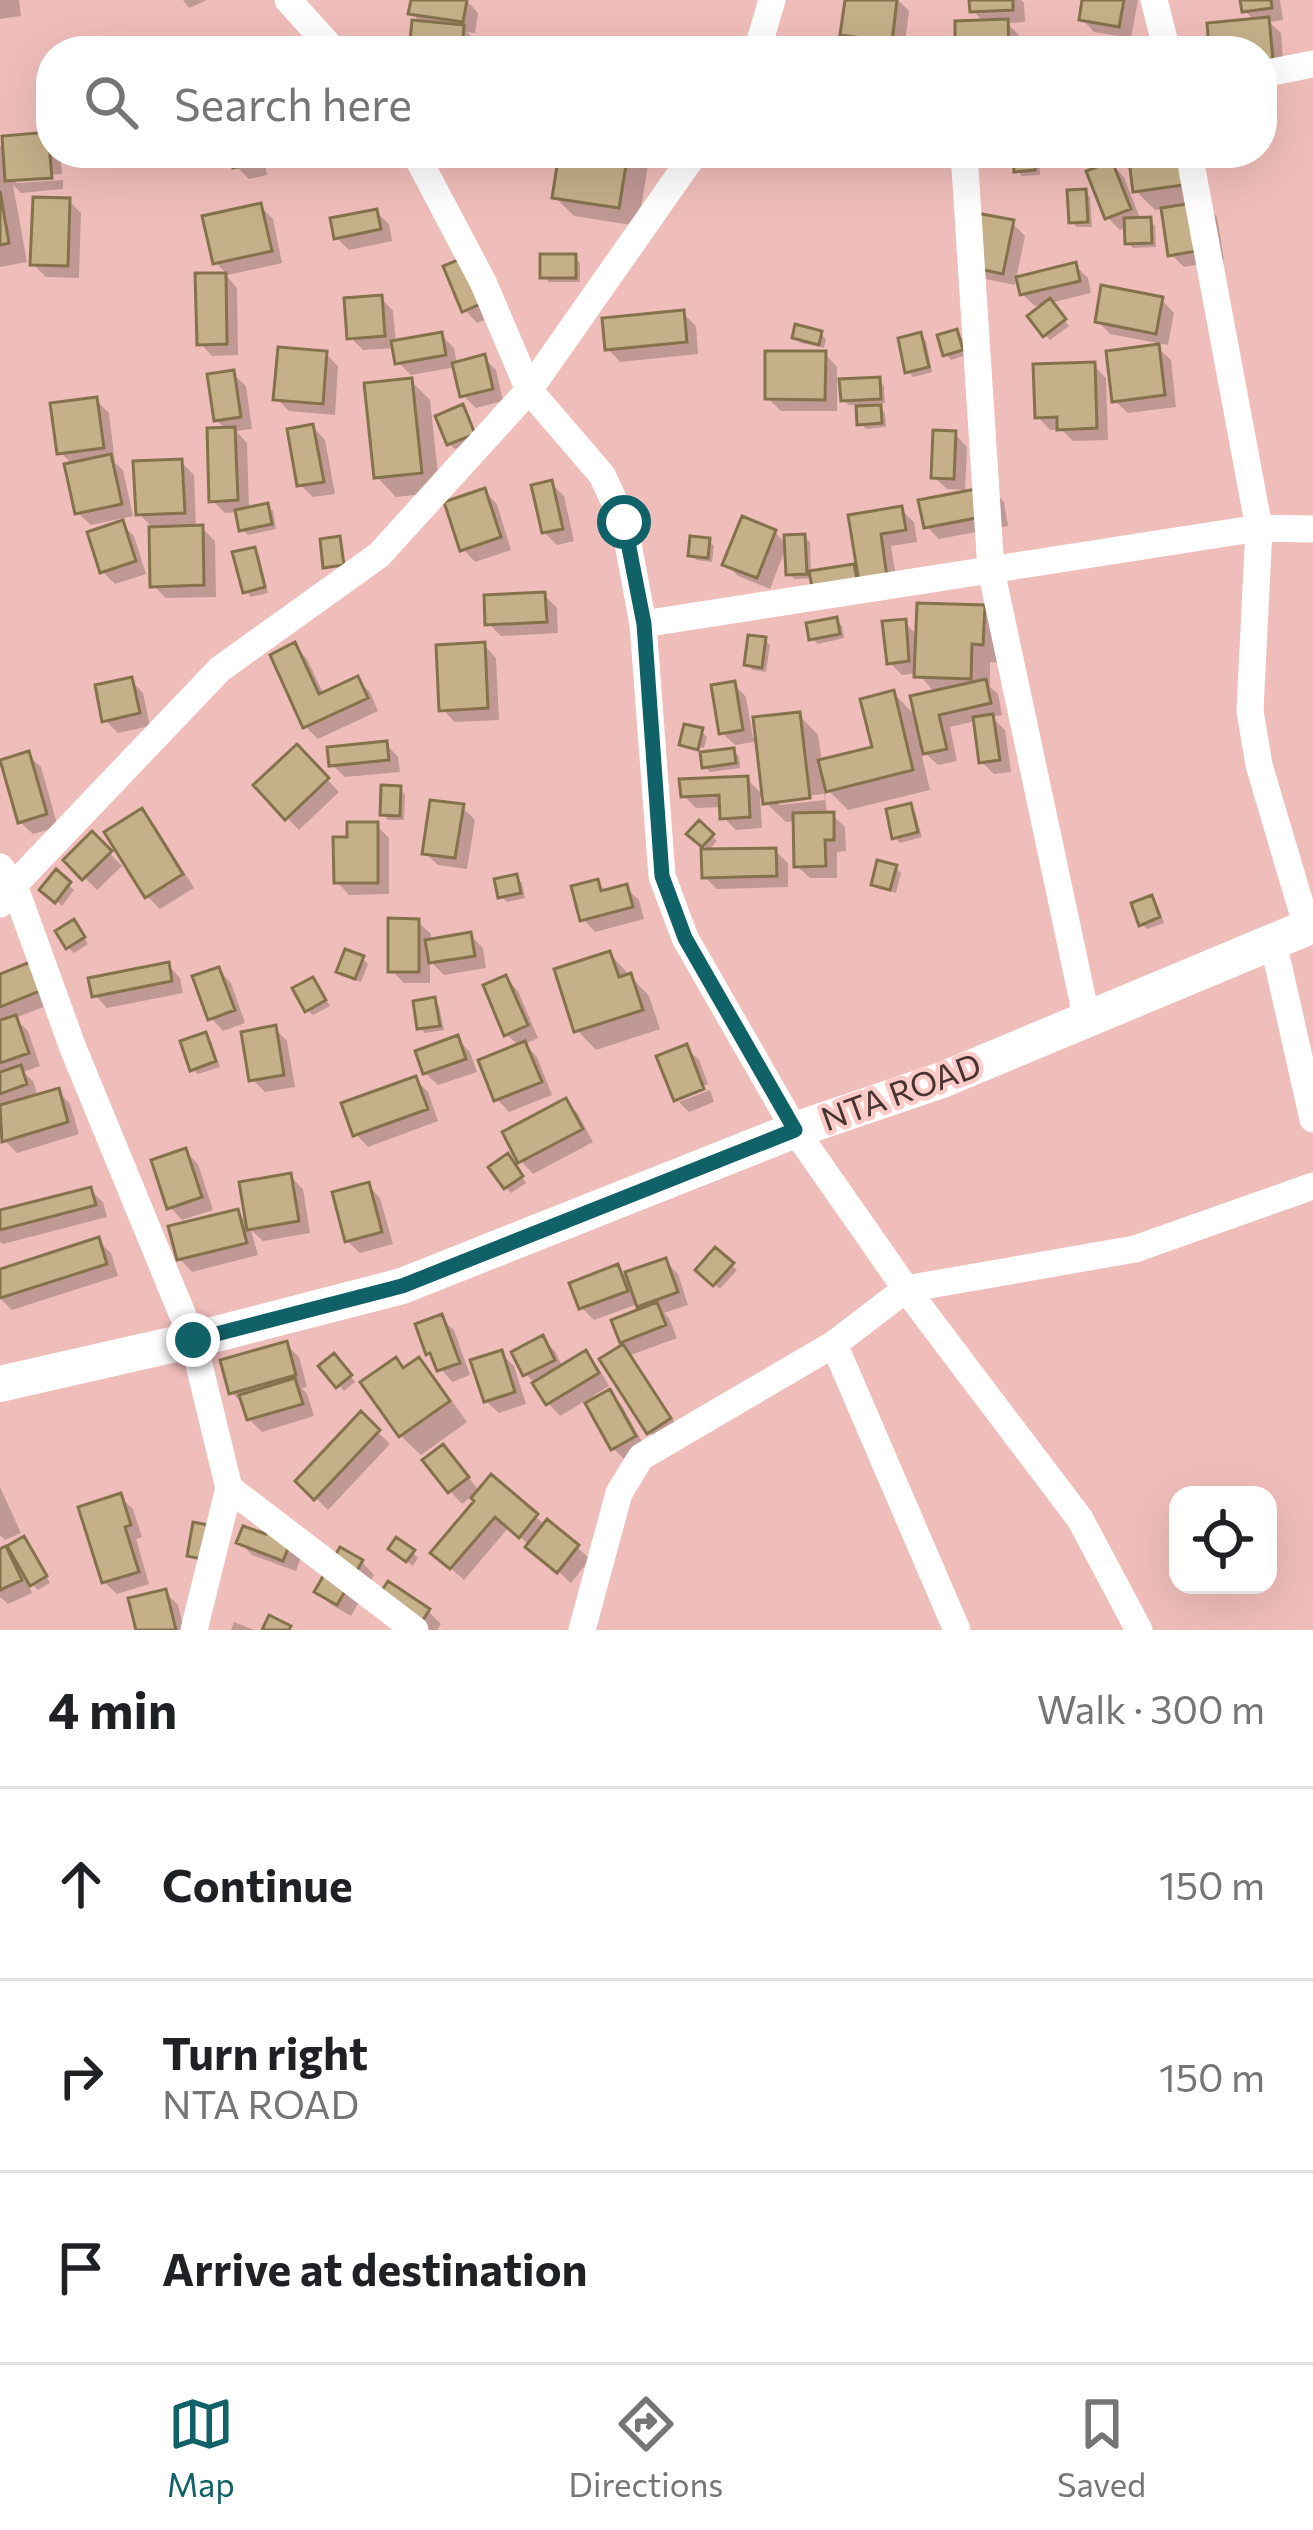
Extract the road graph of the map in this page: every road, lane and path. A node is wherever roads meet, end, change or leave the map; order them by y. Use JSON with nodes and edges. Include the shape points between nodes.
{"nodes":[{"id":1,"x":288,"y":0,"type":"edge"},
{"id":2,"x":772,"y":0,"type":"edge"},
{"id":3,"x":1154,"y":0,"type":"edge"},
{"id":4,"x":320,"y":36,"type":"edge"},
{"id":5,"x":761,"y":36,"type":"edge"},
{"id":6,"x":1163,"y":36,"type":"edge"},
{"id":7,"x":1313,"y":64,"type":"edge"},
{"id":8,"x":1277,"y":71,"type":"edge"},
{"id":9,"x":423,"y":168,"type":"edge"},
{"id":10,"x":684,"y":168,"type":"edge"},
{"id":11,"x":965,"y":168,"type":"edge"},
{"id":12,"x":1192,"y":168,"type":"edge"},
{"id":13,"x":529,"y":390,"type":"junction"},
{"id":14,"x":1259,"y":528,"type":"junction"},
{"id":15,"x":1313,"y":529,"type":"edge"},
{"id":16,"x":991,"y":570,"type":"junction"},
{"id":17,"x":644,"y":624,"type":"junction"},
{"id":18,"x":5,"y":885,"type":"edge"},
{"id":19,"x":1310,"y":926,"type":"edge"},
{"id":20,"x":1273,"y":942,"type":"junction"},
{"id":21,"x":1087,"y":1020,"type":"junction"},
{"id":22,"x":1313,"y":1119,"type":"edge"},
{"id":23,"x":795,"y":1130,"type":"junction"},
{"id":24,"x":1313,"y":1186,"type":"edge"},
{"id":25,"x":906,"y":1289,"type":"junction"},
{"id":26,"x":193,"y":1340,"type":"junction"},
{"id":27,"x":834,"y":1344,"type":"junction"},
{"id":28,"x":0,"y":1384,"type":"edge"},
{"id":29,"x":229,"y":1488,"type":"junction"},
{"id":30,"x":194,"y":1630,"type":"edge"},
{"id":31,"x":416,"y":1630,"type":"edge"},
{"id":32,"x":582,"y":1630,"type":"edge"},
{"id":33,"x":957,"y":1630,"type":"edge"},
{"id":34,"x":1139,"y":1630,"type":"edge"}],
"edges":[{"from":1,"to":4,"type":"street"},
{"from":2,"to":5,"type":"street"},
{"from":3,"to":6,"type":"street"},
{"from":7,"to":8,"type":"street"},
{"from":9,"to":13,"type":"street"},
{"from":10,"to":13,"type":"street"},
{"from":11,"to":16,"type":"street"},
{"from":12,"to":14,"type":"street"},
{"from":13,"to":17,"type":"street","via":[[602,476],[624,522]]},
{"from":13,"to":18,"type":"street","via":[[379,555],[220,670]]},
{"from":14,"to":15,"type":"street"},
{"from":14,"to":16,"type":"street"},
{"from":14,"to":19,"type":"street","via":[[1250,711],[1258,766]]},
{"from":16,"to":17,"type":"street"},
{"from":16,"to":21,"type":"street"},
{"from":17,"to":23,"type":"street","via":[[662,876],[685,938]]},
{"from":18,"to":26,"type":"street"},
{"from":19,"to":20,"type":"street","name":"NTA ROAD"},
{"from":20,"to":21,"type":"street","name":"NTA ROAD"},
{"from":20,"to":22,"type":"street"},
{"from":21,"to":23,"type":"street","name":"NTA ROAD"},
{"from":23,"to":25,"type":"street"},
{"from":23,"to":26,"type":"street","name":"NTA ROAD","via":[[402,1286]]},
{"from":24,"to":25,"type":"street","via":[[1135,1249]]},
{"from":25,"to":27,"type":"street"},
{"from":25,"to":34,"type":"street","via":[[1080,1519]]},
{"from":26,"to":28,"type":"street","name":"NTA ROAD"},
{"from":26,"to":29,"type":"street"},
{"from":27,"to":32,"type":"street","via":[[641,1456],[619,1493]]},
{"from":27,"to":33,"type":"street"},
{"from":29,"to":30,"type":"street"},
{"from":29,"to":31,"type":"street"}]}
